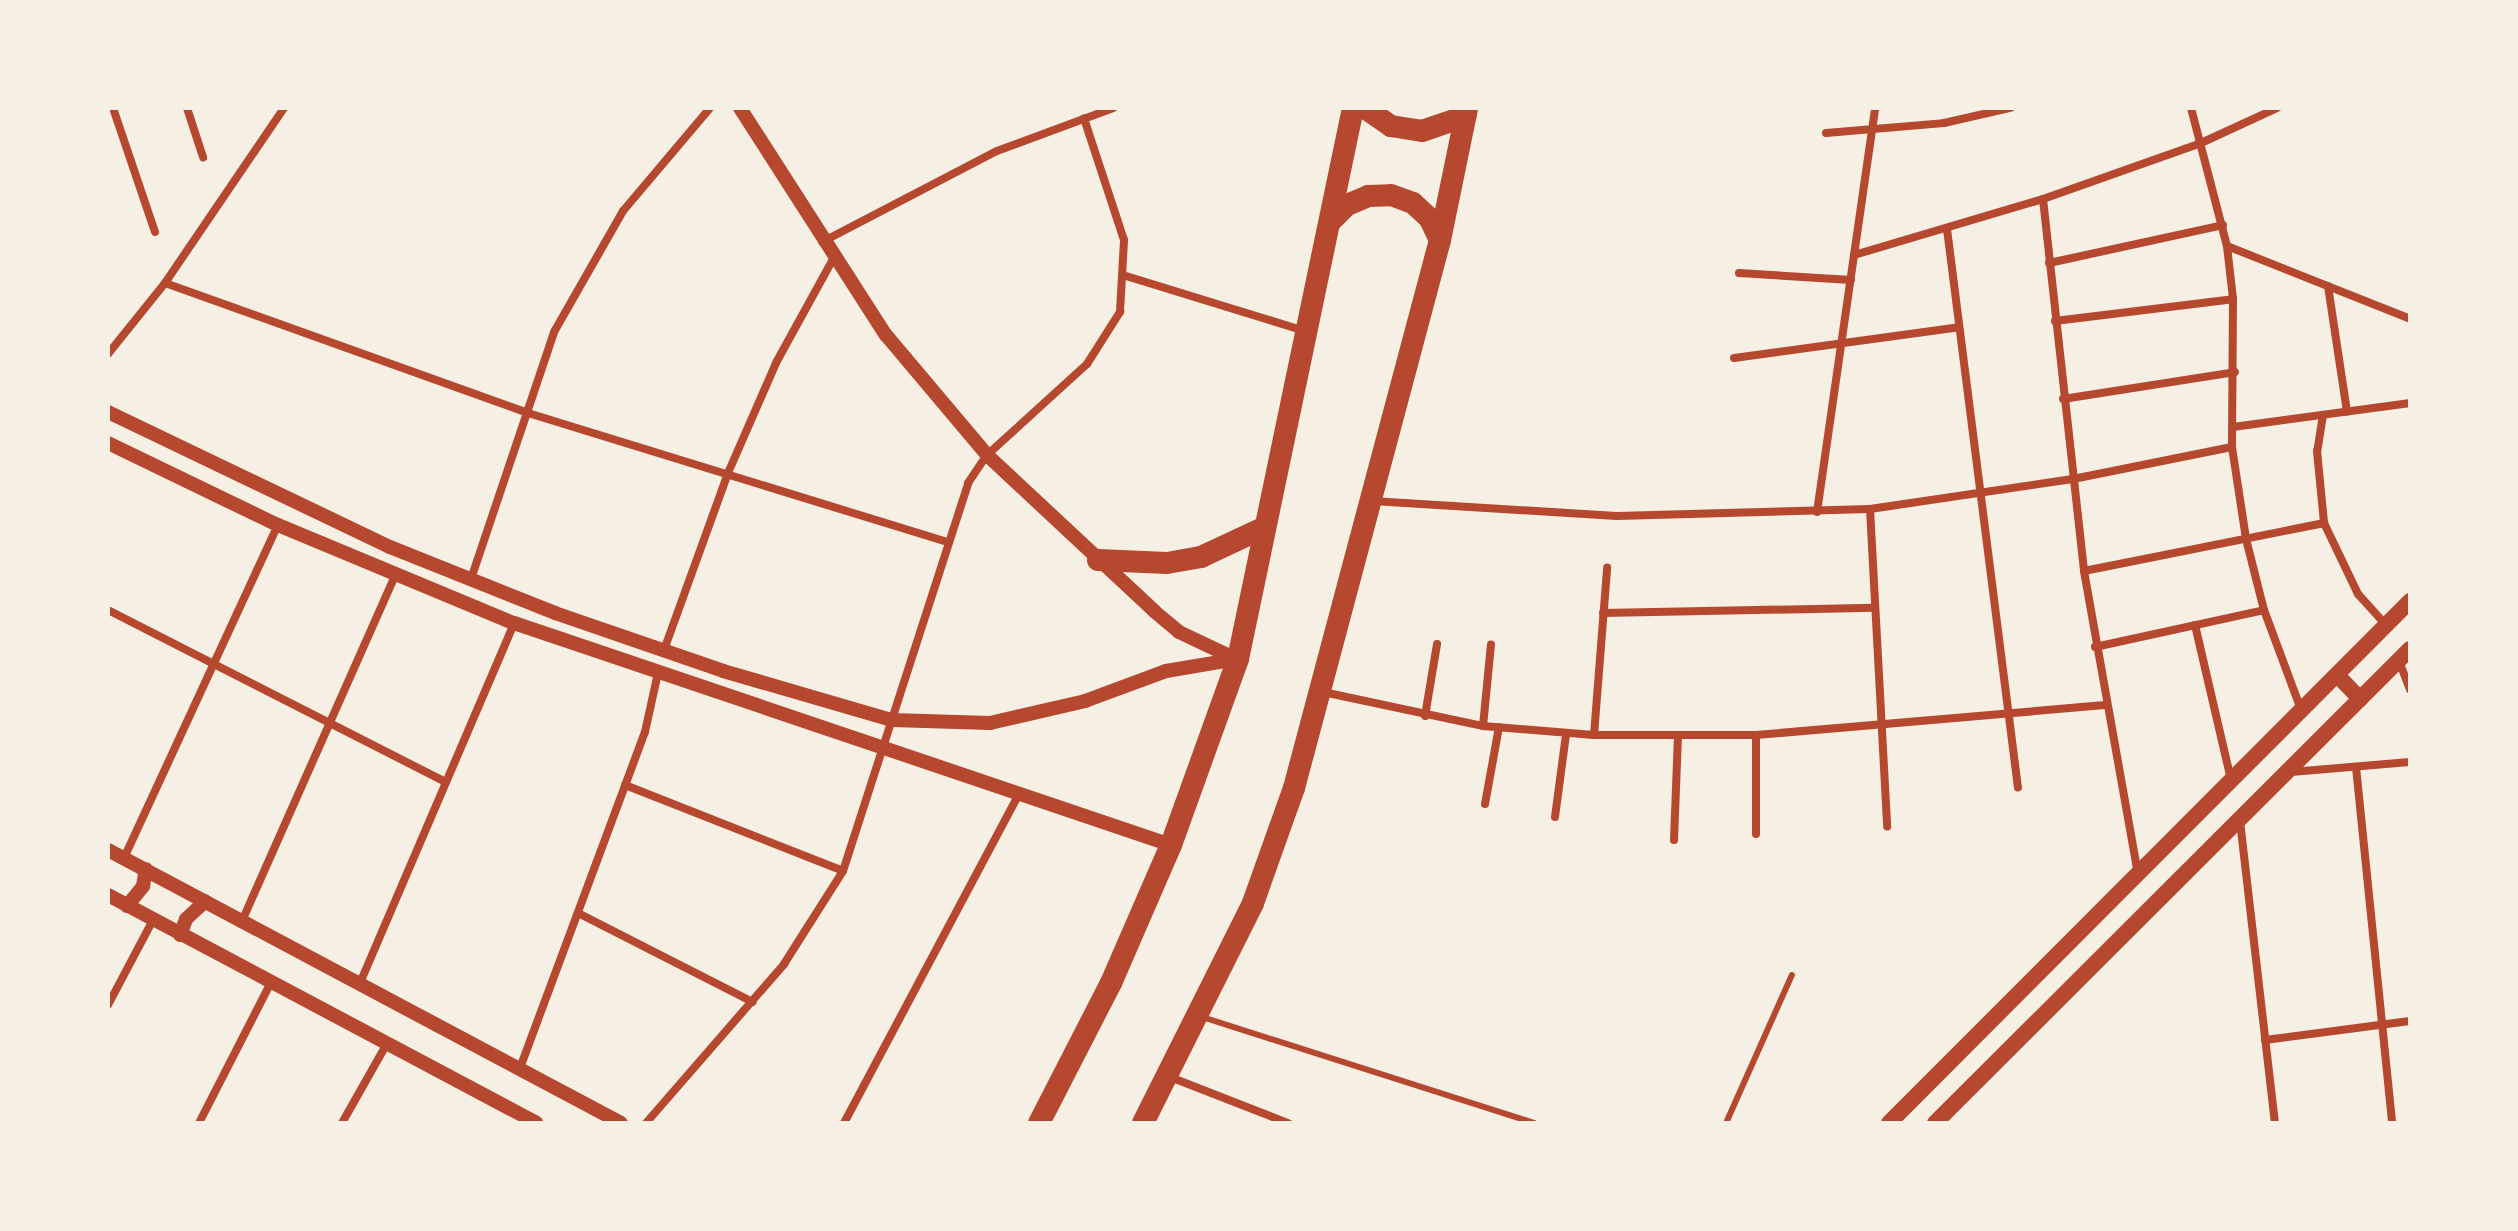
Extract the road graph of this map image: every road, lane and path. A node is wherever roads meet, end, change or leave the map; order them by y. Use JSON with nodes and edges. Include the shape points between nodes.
{"nodes":[{"id":1,"x":113,"y":108,"type":"edge"},
{"id":2,"x":187,"y":108,"type":"edge"},
{"id":3,"x":284,"y":108,"type":"edge"},
{"id":4,"x":710,"y":108,"type":"edge"},
{"id":5,"x":740,"y":108,"type":"edge"},
{"id":6,"x":1113,"y":108,"type":"edge"},
{"id":7,"x":1353,"y":108,"type":"edge"},
{"id":8,"x":1365,"y":108,"type":"edge"},
{"id":9,"x":1875,"y":108,"type":"edge"},
{"id":10,"x":2010,"y":108,"type":"edge"},
{"id":11,"x":2191,"y":108,"type":"edge"},
{"id":12,"x":2277,"y":108,"type":"edge"},
{"id":13,"x":1466,"y":112,"type":"edge"},
{"id":14,"x":1084,"y":118,"type":"junction"},
{"id":15,"x":1871,"y":131,"type":"junction"},
{"id":16,"x":1826,"y":133,"type":"dead end"},
{"id":17,"x":2201,"y":143,"type":"junction"},
{"id":18,"x":203,"y":157,"type":"dead end"},
{"id":19,"x":2043,"y":199,"type":"junction"},
{"id":20,"x":1330,"y":222,"type":"junction"},
{"id":21,"x":2223,"y":225,"type":"junction"},
{"id":22,"x":1947,"y":229,"type":"junction"},
{"id":23,"x":155,"y":232,"type":"dead end"},
{"id":24,"x":1440,"y":240,"type":"junction"},
{"id":25,"x":822,"y":242,"type":"junction"},
{"id":26,"x":2227,"y":246,"type":"junction"},
{"id":27,"x":1854,"y":255,"type":"junction"},
{"id":28,"x":833,"y":259,"type":"junction"},
{"id":29,"x":2049,"y":263,"type":"junction"},
{"id":30,"x":1739,"y":273,"type":"dead end"},
{"id":31,"x":1126,"y":276,"type":"junction"},
{"id":32,"x":1851,"y":280,"type":"junction"},
{"id":33,"x":165,"y":283,"type":"junction"},
{"id":34,"x":2328,"y":286,"type":"junction"},
{"id":35,"x":2233,"y":299,"type":"junction"},
{"id":36,"x":2410,"y":319,"type":"edge"},
{"id":37,"x":2055,"y":321,"type":"junction"},
{"id":38,"x":1959,"y":327,"type":"junction"},
{"id":39,"x":1305,"y":331,"type":"junction"},
{"id":40,"x":1841,"y":346,"type":"junction"},
{"id":41,"x":108,"y":354,"type":"edge"},
{"id":42,"x":1734,"y":358,"type":"dead end"},
{"id":43,"x":2235,"y":372,"type":"junction"},
{"id":44,"x":2063,"y":399,"type":"junction"},
{"id":45,"x":2410,"y":403,"type":"edge"},
{"id":46,"x":108,"y":412,"type":"edge"},
{"id":47,"x":2347,"y":412,"type":"junction"},
{"id":48,"x":528,"y":413,"type":"junction"},
{"id":49,"x":2323,"y":415,"type":"junction"},
{"id":50,"x":2233,"y":427,"type":"junction"},
{"id":51,"x":108,"y":443,"type":"edge"},
{"id":52,"x":2232,"y":447,"type":"junction"},
{"id":53,"x":987,"y":455,"type":"junction"},
{"id":54,"x":728,"y":473,"type":"junction"},
{"id":55,"x":2073,"y":479,"type":"junction"},
{"id":56,"x":1980,"y":495,"type":"junction"},
{"id":57,"x":1371,"y":501,"type":"junction"},
{"id":58,"x":1870,"y":509,"type":"junction"},
{"id":59,"x":1817,"y":512,"type":"junction"},
{"id":60,"x":2324,"y":523,"type":"junction"},
{"id":61,"x":278,"y":525,"type":"junction"},
{"id":62,"x":1263,"y":528,"type":"junction"},
{"id":63,"x":2246,"y":539,"type":"junction"},
{"id":64,"x":947,"y":542,"type":"junction"},
{"id":65,"x":1098,"y":560,"type":"junction"},
{"id":66,"x":1607,"y":568,"type":"dead end"},
{"id":67,"x":2084,"y":571,"type":"junction"},
{"id":68,"x":395,"y":576,"type":"junction"},
{"id":69,"x":471,"y":579,"type":"junction"},
{"id":70,"x":2410,"y":601,"type":"edge"},
{"id":71,"x":1875,"y":608,"type":"junction"},
{"id":72,"x":108,"y":610,"type":"edge"},
{"id":73,"x":2264,"y":610,"type":"junction"},
{"id":74,"x":1603,"y":613,"type":"junction"},
{"id":75,"x":514,"y":623,"type":"junction"},
{"id":76,"x":2195,"y":625,"type":"junction"},
{"id":77,"x":2386,"y":625,"type":"junction"},
{"id":78,"x":1437,"y":644,"type":"dead end"},
{"id":79,"x":1491,"y":644,"type":"dead end"},
{"id":80,"x":2095,"y":647,"type":"junction"},
{"id":81,"x":664,"y":650,"type":"junction"},
{"id":82,"x":2404,"y":654,"type":"edge"},
{"id":83,"x":1238,"y":659,"type":"junction"},
{"id":84,"x":216,"y":665,"type":"junction"},
{"id":85,"x":658,"y":673,"type":"junction"},
{"id":86,"x":2338,"y":676,"type":"junction"},
{"id":87,"x":2410,"y":690,"type":"edge"},
{"id":88,"x":1323,"y":692,"type":"junction"},
{"id":89,"x":2360,"y":699,"type":"junction"},
{"id":90,"x":2105,"y":705,"type":"junction"},
{"id":91,"x":2302,"y":712,"type":"junction"},
{"id":92,"x":2009,"y":715,"type":"junction"},
{"id":93,"x":1425,"y":716,"type":"junction"},
{"id":94,"x":892,"y":720,"type":"junction"},
{"id":95,"x":329,"y":722,"type":"junction"},
{"id":96,"x":1483,"y":726,"type":"junction"},
{"id":97,"x":1881,"y":726,"type":"junction"},
{"id":98,"x":1499,"y":727,"type":"junction"},
{"id":99,"x":1566,"y":735,"type":"junction"},
{"id":100,"x":1594,"y":735,"type":"junction"},
{"id":101,"x":1756,"y":735,"type":"junction"},
{"id":102,"x":1678,"y":736,"type":"junction"},
{"id":103,"x":886,"y":747,"type":"junction"},
{"id":104,"x":2410,"y":762,"type":"edge"},
{"id":105,"x":2356,"y":767,"type":"junction"},
{"id":106,"x":2284,"y":772,"type":"junction"},
{"id":107,"x":444,"y":781,"type":"junction"},
{"id":108,"x":2232,"y":784,"type":"junction"},
{"id":109,"x":625,"y":785,"type":"junction"},
{"id":110,"x":2018,"y":788,"type":"dead end"},
{"id":111,"x":1020,"y":791,"type":"junction"},
{"id":112,"x":1485,"y":804,"type":"dead end"},
{"id":113,"x":2239,"y":816,"type":"junction"},
{"id":114,"x":1555,"y":817,"type":"dead end"},
{"id":115,"x":1887,"y":827,"type":"dead end"},
{"id":116,"x":1756,"y":834,"type":"dead end"},
{"id":117,"x":1674,"y":840,"type":"dead end"},
{"id":118,"x":1171,"y":845,"type":"junction"},
{"id":119,"x":108,"y":850,"type":"edge"},
{"id":120,"x":124,"y":858,"type":"junction"},
{"id":121,"x":146,"y":869,"type":"junction"},
{"id":122,"x":843,"y":871,"type":"junction"},
{"id":123,"x":2139,"y":878,"type":"junction"},
{"id":124,"x":108,"y":895,"type":"edge"},
{"id":125,"x":205,"y":901,"type":"junction"},
{"id":126,"x":127,"y":906,"type":"junction"},
{"id":127,"x":578,"y":913,"type":"junction"},
{"id":128,"x":153,"y":920,"type":"junction"},
{"id":129,"x":242,"y":921,"type":"junction"},
{"id":130,"x":180,"y":935,"type":"junction"},
{"id":131,"x":1792,"y":975,"type":"dead end"},
{"id":132,"x":360,"y":983,"type":"junction"},
{"id":133,"x":270,"y":984,"type":"junction"},
{"id":134,"x":753,"y":1002,"type":"junction"},
{"id":135,"x":108,"y":1005,"type":"edge"},
{"id":136,"x":1199,"y":1016,"type":"junction"},
{"id":137,"x":2410,"y":1021,"type":"edge"},
{"id":138,"x":2383,"y":1025,"type":"junction"},
{"id":139,"x":2265,"y":1040,"type":"junction"},
{"id":140,"x":385,"y":1047,"type":"junction"},
{"id":141,"x":520,"y":1068,"type":"junction"},
{"id":142,"x":1168,"y":1076,"type":"junction"},
{"id":143,"x":199,"y":1123,"type":"edge"},
{"id":144,"x":342,"y":1123,"type":"edge"},
{"id":145,"x":536,"y":1123,"type":"edge"},
{"id":146,"x":621,"y":1123,"type":"edge"},
{"id":147,"x":646,"y":1123,"type":"edge"},
{"id":148,"x":844,"y":1123,"type":"edge"},
{"id":149,"x":1039,"y":1123,"type":"edge"},
{"id":150,"x":1143,"y":1123,"type":"edge"},
{"id":151,"x":1288,"y":1123,"type":"edge"},
{"id":152,"x":1534,"y":1123,"type":"edge"},
{"id":153,"x":1726,"y":1123,"type":"edge"},
{"id":154,"x":1889,"y":1123,"type":"edge"},
{"id":155,"x":1935,"y":1123,"type":"edge"},
{"id":156,"x":2275,"y":1123,"type":"edge"},
{"id":157,"x":2392,"y":1123,"type":"edge"}],
"edges":[{"from":1,"to":23,"type":"street"},
{"from":2,"to":18,"type":"street"},
{"from":3,"to":33,"type":"street"},
{"from":4,"to":48,"type":"street","via":[[616,223],[554,332]]},
{"from":5,"to":25,"type":"street"},
{"from":6,"to":14,"type":"street"},
{"from":7,"to":20,"type":"highway"},
{"from":8,"to":13,"type":"highway","via":[[1391,126],[1422,131]]},
{"from":9,"to":15,"type":"street"},
{"from":10,"to":15,"type":"street","via":[[1944,123]]},
{"from":11,"to":17,"type":"street"},
{"from":12,"to":17,"type":"street"},
{"from":13,"to":24,"type":"highway"},
{"from":14,"to":25,"type":"street","via":[[997,151]]},
{"from":14,"to":31,"type":"street","via":[[1124,240]]},
{"from":15,"to":16,"type":"street"},
{"from":15,"to":27,"type":"street"},
{"from":17,"to":19,"type":"street"},
{"from":17,"to":21,"type":"street"},
{"from":19,"to":22,"type":"street"},
{"from":19,"to":29,"type":"street"},
{"from":20,"to":24,"type":"highway","via":[[1347,205],[1368,196],[1391,195],[1413,203],[1430,219]]},
{"from":20,"to":39,"type":"highway"},
{"from":21,"to":26,"type":"street"},
{"from":21,"to":29,"type":"street"},
{"from":22,"to":27,"type":"street"},
{"from":22,"to":38,"type":"street"},
{"from":24,"to":57,"type":"highway"},
{"from":25,"to":28,"type":"street"},
{"from":26,"to":34,"type":"street"},
{"from":26,"to":35,"type":"street"},
{"from":27,"to":32,"type":"street"},
{"from":28,"to":53,"type":"street","via":[[886,335]]},
{"from":28,"to":54,"type":"street","via":[[777,361]]},
{"from":29,"to":37,"type":"street"},
{"from":30,"to":32,"type":"street"},
{"from":31,"to":39,"type":"street"},
{"from":31,"to":53,"type":"street","via":[[1120,312],[1087,364]]},
{"from":32,"to":40,"type":"street"},
{"from":33,"to":41,"type":"street"},
{"from":33,"to":48,"type":"street"},
{"from":34,"to":36,"type":"street"},
{"from":34,"to":47,"type":"street"},
{"from":35,"to":37,"type":"street"},
{"from":35,"to":43,"type":"street"},
{"from":37,"to":44,"type":"street"},
{"from":38,"to":40,"type":"street"},
{"from":38,"to":56,"type":"street"},
{"from":39,"to":62,"type":"highway"},
{"from":40,"to":42,"type":"street"},
{"from":40,"to":59,"type":"street"},
{"from":43,"to":44,"type":"street"},
{"from":43,"to":50,"type":"street"},
{"from":44,"to":55,"type":"street"},
{"from":45,"to":47,"type":"street"},
{"from":46,"to":69,"type":"street","via":[[229,474]]},
{"from":47,"to":49,"type":"street"},
{"from":48,"to":54,"type":"street"},
{"from":48,"to":69,"type":"street"},
{"from":49,"to":50,"type":"street"},
{"from":49,"to":60,"type":"street","via":[[2317,451]]},
{"from":50,"to":52,"type":"street"},
{"from":51,"to":61,"type":"street"},
{"from":52,"to":55,"type":"street"},
{"from":52,"to":63,"type":"street"},
{"from":53,"to":64,"type":"street","via":[[968,483]]},
{"from":53,"to":65,"type":"street"},
{"from":54,"to":64,"type":"street"},
{"from":54,"to":81,"type":"street"},
{"from":55,"to":56,"type":"street"},
{"from":55,"to":67,"type":"street"},
{"from":56,"to":58,"type":"street"},
{"from":56,"to":92,"type":"street"},
{"from":57,"to":59,"type":"street","via":[[1617,516]]},
{"from":57,"to":88,"type":"highway"},
{"from":58,"to":59,"type":"street"},
{"from":58,"to":71,"type":"street"},
{"from":60,"to":63,"type":"street"},
{"from":60,"to":77,"type":"street","via":[[2358,594]]},
{"from":61,"to":68,"type":"street"},
{"from":61,"to":84,"type":"street"},
{"from":62,"to":65,"type":"highway","via":[[1190,559],[1132,564]]},
{"from":62,"to":83,"type":"highway"},
{"from":63,"to":67,"type":"street"},
{"from":63,"to":73,"type":"street"},
{"from":64,"to":94,"type":"street"},
{"from":65,"to":83,"type":"street","via":[[1179,632]]},
{"from":66,"to":74,"type":"street"},
{"from":67,"to":80,"type":"street"},
{"from":68,"to":75,"type":"street"},
{"from":68,"to":95,"type":"street"},
{"from":69,"to":81,"type":"street"},
{"from":70,"to":77,"type":"main road"},
{"from":71,"to":74,"type":"street"},
{"from":71,"to":97,"type":"street"},
{"from":72,"to":84,"type":"street"},
{"from":73,"to":76,"type":"street"},
{"from":73,"to":91,"type":"street"},
{"from":74,"to":100,"type":"street"},
{"from":75,"to":85,"type":"street"},
{"from":75,"to":107,"type":"street"},
{"from":76,"to":80,"type":"street"},
{"from":76,"to":108,"type":"street"},
{"from":77,"to":86,"type":"main road"},
{"from":78,"to":93,"type":"street"},
{"from":79,"to":96,"type":"street"},
{"from":80,"to":90,"type":"street"},
{"from":81,"to":94,"type":"street"},
{"from":82,"to":87,"type":"street"},
{"from":82,"to":89,"type":"main road"},
{"from":83,"to":94,"type":"street","via":[[1166,671],[1085,701],[990,723]]},
{"from":83,"to":118,"type":"highway"},
{"from":84,"to":95,"type":"street"},
{"from":84,"to":120,"type":"street"},
{"from":85,"to":103,"type":"street"},
{"from":85,"to":109,"type":"street","via":[[645,732]]},
{"from":86,"to":89,"type":"main road"},
{"from":86,"to":91,"type":"main road"},
{"from":88,"to":93,"type":"street"},
{"from":88,"to":136,"type":"highway","via":[[1253,903]]},
{"from":89,"to":106,"type":"main road"},
{"from":90,"to":92,"type":"street"},
{"from":90,"to":123,"type":"street"},
{"from":91,"to":108,"type":"main road"},
{"from":92,"to":97,"type":"street"},
{"from":92,"to":110,"type":"street"},
{"from":93,"to":96,"type":"street"},
{"from":94,"to":103,"type":"street"},
{"from":95,"to":107,"type":"street"},
{"from":95,"to":129,"type":"street"},
{"from":96,"to":98,"type":"street"},
{"from":97,"to":101,"type":"street"},
{"from":97,"to":115,"type":"street"},
{"from":98,"to":99,"type":"street"},
{"from":98,"to":112,"type":"street"},
{"from":99,"to":100,"type":"street"},
{"from":99,"to":114,"type":"street"},
{"from":100,"to":102,"type":"street"},
{"from":101,"to":102,"type":"street"},
{"from":101,"to":116,"type":"street"},
{"from":102,"to":117,"type":"street"},
{"from":103,"to":111,"type":"street"},
{"from":103,"to":122,"type":"street"},
{"from":104,"to":105,"type":"street"},
{"from":105,"to":106,"type":"street"},
{"from":105,"to":138,"type":"street"},
{"from":106,"to":113,"type":"main road"},
{"from":107,"to":132,"type":"street"},
{"from":108,"to":123,"type":"main road"},
{"from":109,"to":122,"type":"street"},
{"from":109,"to":127,"type":"street"},
{"from":111,"to":118,"type":"street"},
{"from":111,"to":148,"type":"street"},
{"from":113,"to":139,"type":"street"},
{"from":113,"to":155,"type":"main road"},
{"from":118,"to":149,"type":"highway","via":[[1111,983]]},
{"from":119,"to":120,"type":"street"},
{"from":120,"to":121,"type":"street"},
{"from":121,"to":125,"type":"street"},
{"from":121,"to":126,"type":"street","via":[[143,886]]},
{"from":122,"to":134,"type":"street","via":[[784,964]]},
{"from":123,"to":154,"type":"main road"},
{"from":124,"to":126,"type":"street"},
{"from":125,"to":129,"type":"street"},
{"from":125,"to":130,"type":"street","via":[[186,919]]},
{"from":126,"to":128,"type":"street"},
{"from":127,"to":134,"type":"street"},
{"from":127,"to":141,"type":"street"},
{"from":128,"to":130,"type":"street"},
{"from":128,"to":135,"type":"street"},
{"from":129,"to":132,"type":"street"},
{"from":130,"to":133,"type":"street"},
{"from":131,"to":153,"type":"lane"},
{"from":132,"to":141,"type":"street"},
{"from":133,"to":140,"type":"street"},
{"from":133,"to":143,"type":"street"},
{"from":134,"to":147,"type":"street"},
{"from":136,"to":142,"type":"highway"},
{"from":136,"to":152,"type":"lane"},
{"from":137,"to":138,"type":"street"},
{"from":138,"to":139,"type":"street"},
{"from":138,"to":157,"type":"street"},
{"from":139,"to":156,"type":"street"},
{"from":140,"to":144,"type":"street"},
{"from":140,"to":145,"type":"street"},
{"from":141,"to":146,"type":"street"},
{"from":142,"to":150,"type":"highway"},
{"from":142,"to":151,"type":"street"}]}
